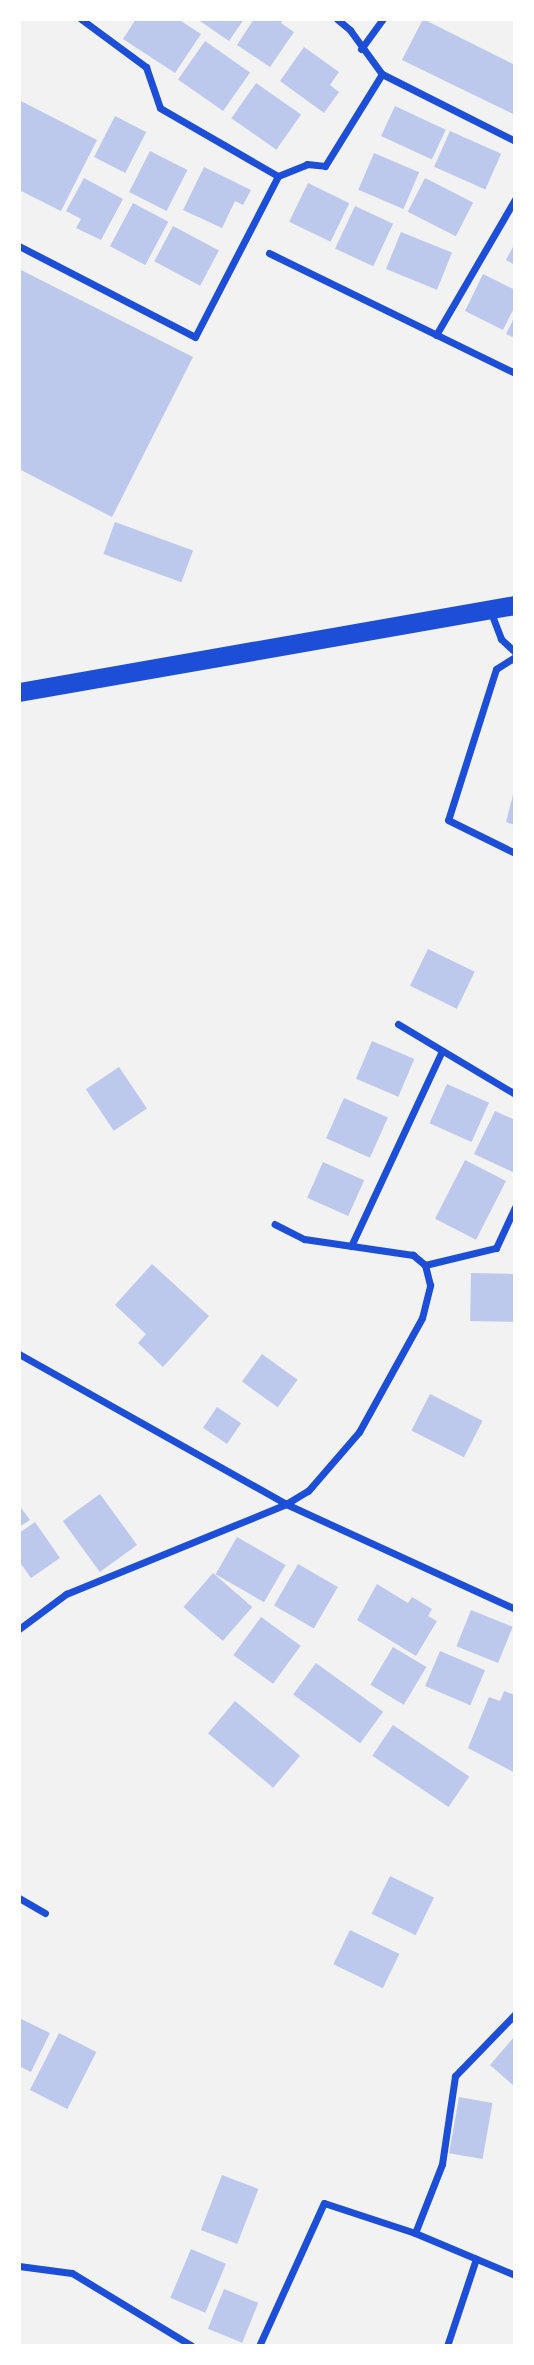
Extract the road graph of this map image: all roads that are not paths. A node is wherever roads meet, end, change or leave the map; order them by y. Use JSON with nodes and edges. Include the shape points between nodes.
{"nodes":[{"id":1,"x":81,"y":19,"type":"edge"},
{"id":2,"x":337,"y":19,"type":"edge"},
{"id":3,"x":383,"y":19,"type":"edge"},
{"id":4,"x":361,"y":49,"type":"junction"},
{"id":5,"x":382,"y":75,"type":"junction"},
{"id":6,"x":515,"y":141,"type":"edge"},
{"id":7,"x":278,"y":176,"type":"junction"},
{"id":8,"x":515,"y":200,"type":"edge"},
{"id":9,"x":19,"y":246,"type":"edge"},
{"id":10,"x":268,"y":253,"type":"dead end"},
{"id":11,"x":436,"y":335,"type":"junction"},
{"id":12,"x":515,"y":373,"type":"edge"},
{"id":13,"x":515,"y":605,"type":"edge"},
{"id":14,"x":489,"y":610,"type":"junction"},
{"id":15,"x":515,"y":655,"type":"edge"},
{"id":16,"x":19,"y":692,"type":"edge"},
{"id":17,"x":515,"y":853,"type":"edge"},
{"id":18,"x":398,"y":1024,"type":"dead end"},
{"id":19,"x":442,"y":1051,"type":"junction"},
{"id":20,"x":515,"y":1094,"type":"edge"},
{"id":21,"x":515,"y":1207,"type":"edge"},
{"id":22,"x":275,"y":1224,"type":"dead end"},
{"id":23,"x":351,"y":1246,"type":"junction"},
{"id":24,"x":425,"y":1265,"type":"junction"},
{"id":25,"x":19,"y":1354,"type":"edge"},
{"id":26,"x":286,"y":1504,"type":"junction"},
{"id":27,"x":515,"y":1609,"type":"edge"},
{"id":28,"x":19,"y":1629,"type":"edge"},
{"id":29,"x":19,"y":1898,"type":"edge"},
{"id":30,"x":45,"y":1913,"type":"dead end"},
{"id":31,"x":515,"y":2014,"type":"edge"},
{"id":32,"x":415,"y":2233,"type":"junction"},
{"id":33,"x":476,"y":2259,"type":"junction"},
{"id":34,"x":19,"y":2266,"type":"edge"},
{"id":35,"x":515,"y":2275,"type":"edge"},
{"id":36,"x":192,"y":2346,"type":"edge"},
{"id":37,"x":258,"y":2346,"type":"edge"},
{"id":38,"x":447,"y":2346,"type":"edge"}],
"edges":[{"from":1,"to":7,"type":"street","via":[[146,67],[160,108]]},
{"from":2,"to":4,"type":"street"},
{"from":3,"to":4,"type":"street"},
{"from":4,"to":5,"type":"street"},
{"from":5,"to":6,"type":"street"},
{"from":5,"to":7,"type":"street","via":[[325,166],[307,164]]},
{"from":7,"to":9,"type":"street","via":[[195,337]]},
{"from":8,"to":11,"type":"street"},
{"from":10,"to":11,"type":"street"},
{"from":11,"to":12,"type":"street"},
{"from":13,"to":14,"type":"highway"},
{"from":14,"to":15,"type":"street","via":[[501,639]]},
{"from":14,"to":16,"type":"highway"},
{"from":15,"to":17,"type":"street","via":[[496,669],[448,820]]},
{"from":18,"to":19,"type":"street"},
{"from":19,"to":20,"type":"street"},
{"from":19,"to":23,"type":"street"},
{"from":21,"to":24,"type":"street","via":[[496,1248]]},
{"from":22,"to":23,"type":"street","via":[[304,1239]]},
{"from":23,"to":24,"type":"street","via":[[413,1255]]},
{"from":24,"to":26,"type":"street","via":[[430,1285],[406,1353],[359,1432],[308,1491]]},
{"from":25,"to":26,"type":"street"},
{"from":26,"to":27,"type":"street"},
{"from":26,"to":28,"type":"street","via":[[66,1594]]},
{"from":29,"to":30,"type":"street"},
{"from":31,"to":32,"type":"street","via":[[455,2076],[442,2164]]},
{"from":32,"to":33,"type":"street"},
{"from":32,"to":37,"type":"street","via":[[324,2203]]},
{"from":33,"to":35,"type":"street"},
{"from":33,"to":38,"type":"street"},
{"from":34,"to":36,"type":"street","via":[[72,2273]]}]}
